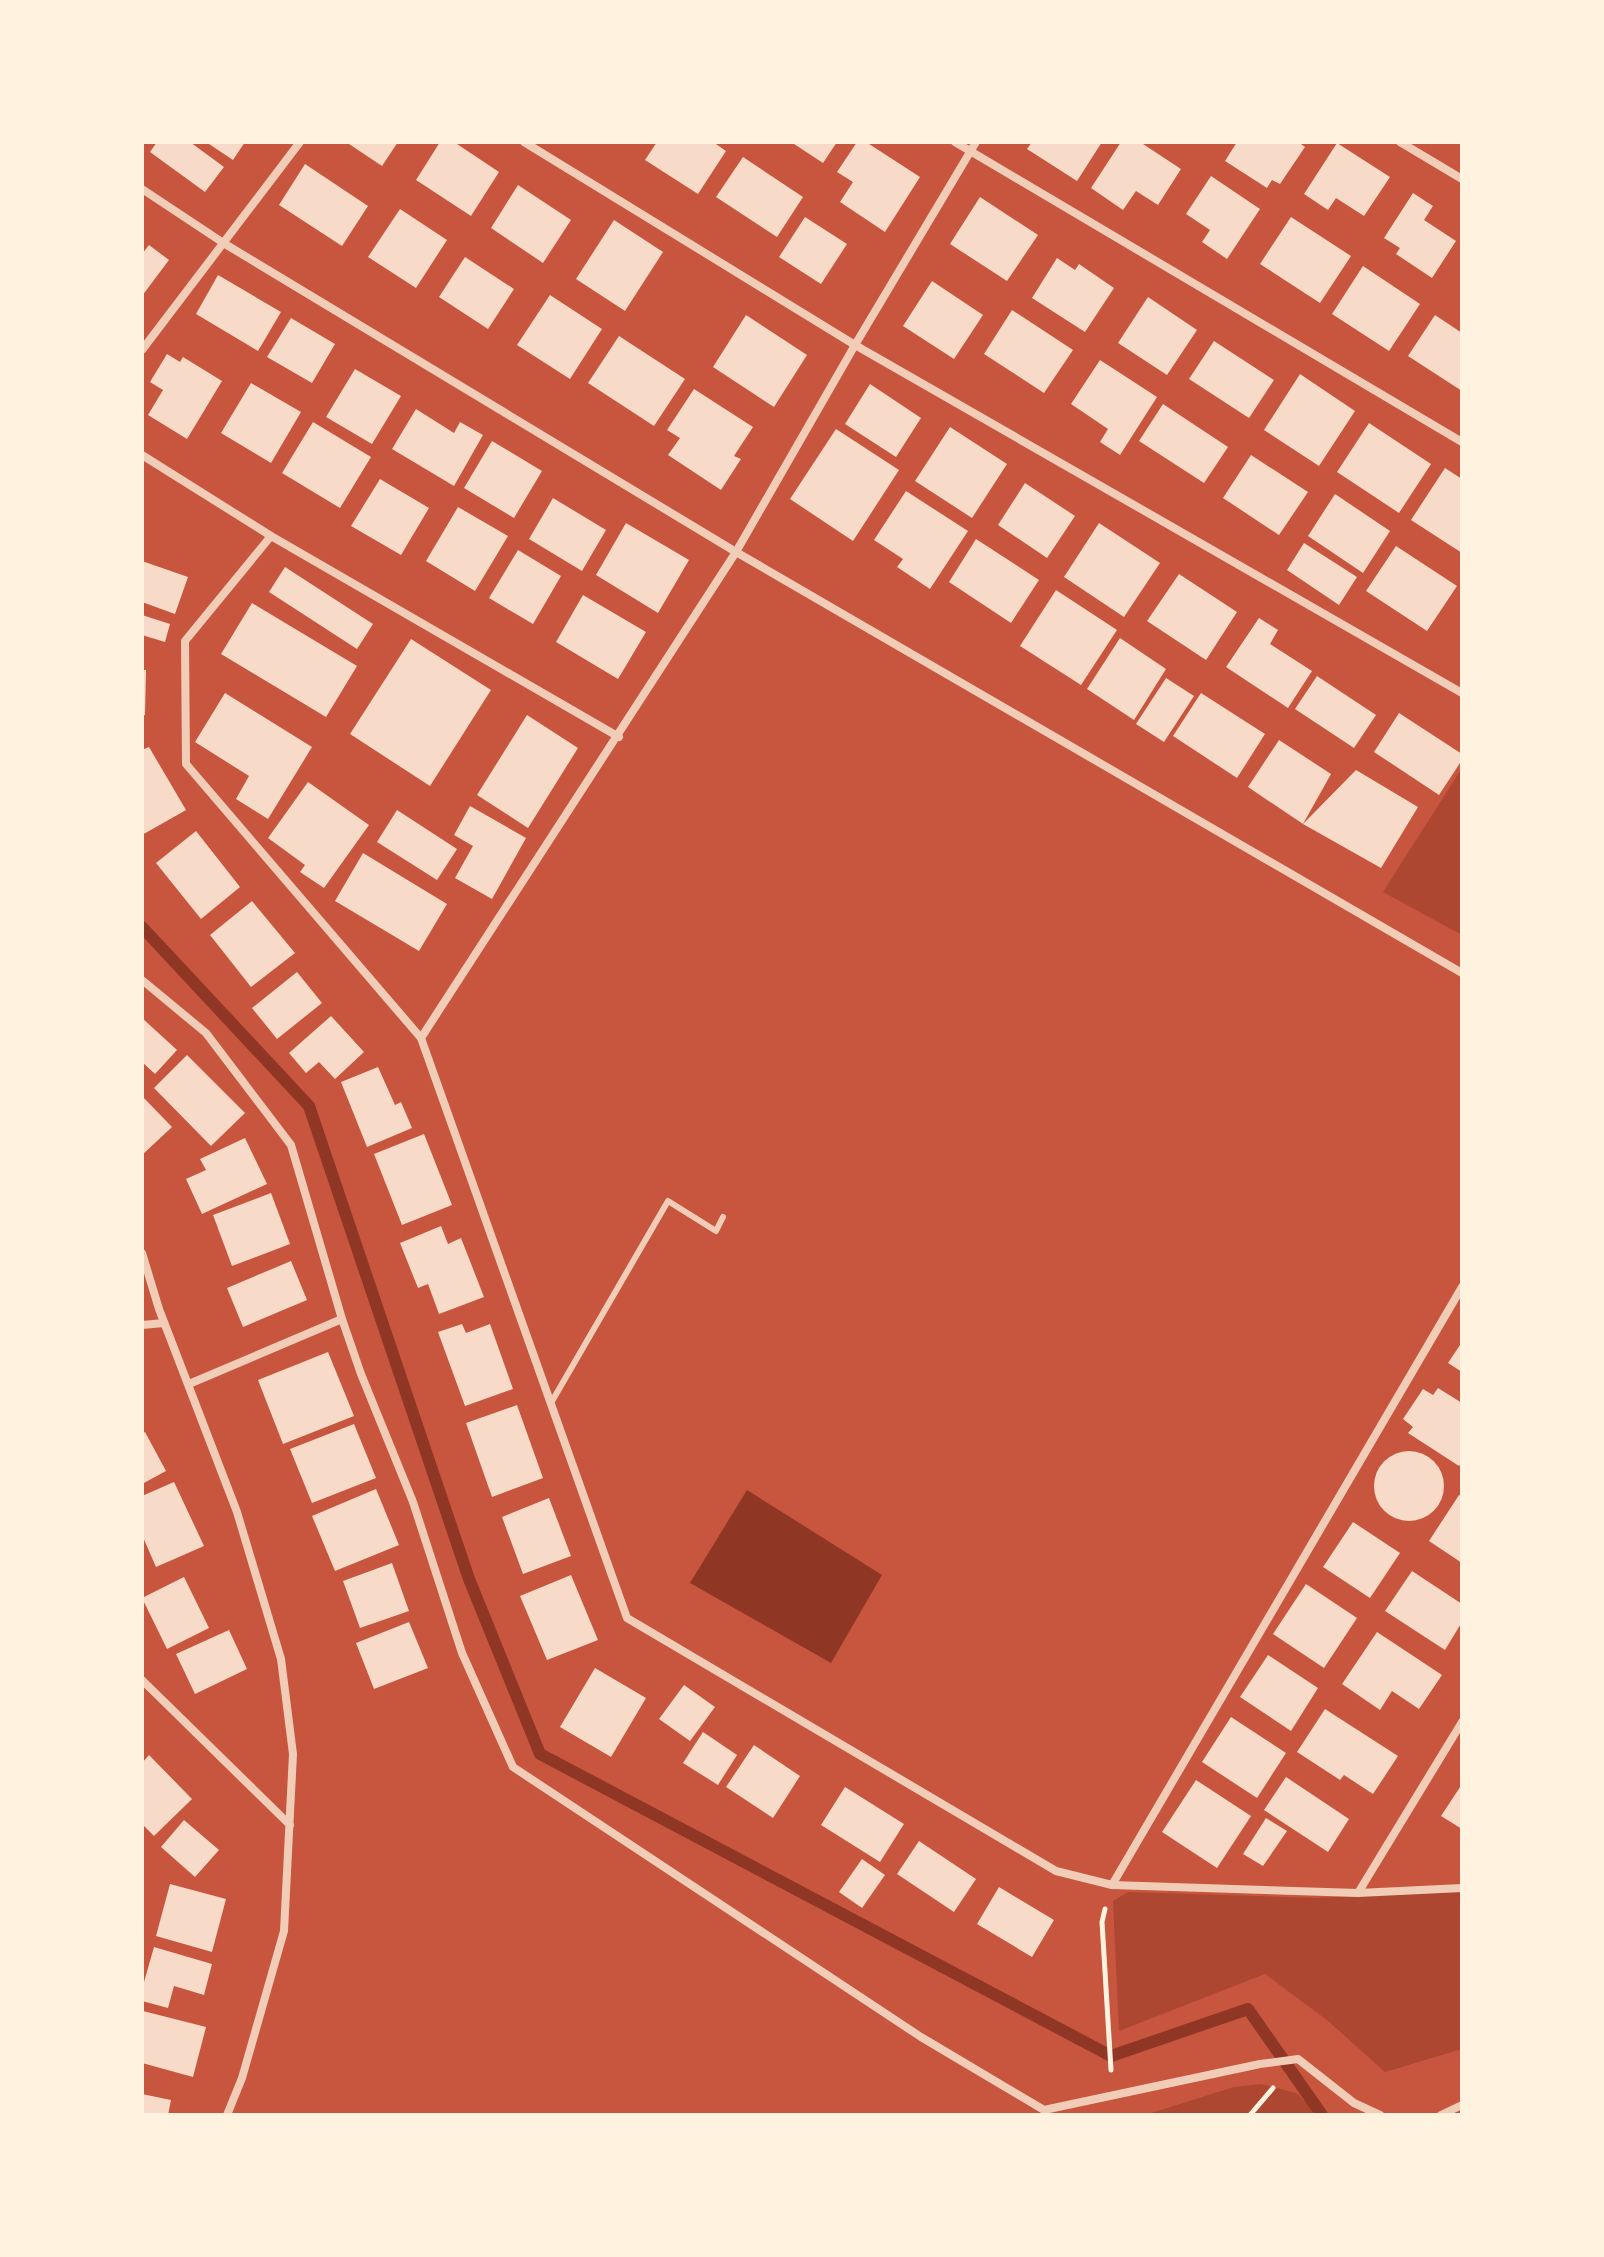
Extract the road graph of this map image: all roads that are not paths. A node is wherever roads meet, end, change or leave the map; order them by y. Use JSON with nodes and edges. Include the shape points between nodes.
{"nodes":[{"id":1,"x":300,"y":142,"type":"edge"},
{"id":2,"x":524,"y":142,"type":"edge"},
{"id":3,"x":955,"y":142,"type":"edge"},
{"id":4,"x":976,"y":142,"type":"edge"},
{"id":5,"x":1400,"y":142,"type":"edge"},
{"id":6,"x":970,"y":152,"type":"junction"},
{"id":7,"x":1462,"y":179,"type":"edge"},
{"id":8,"x":142,"y":189,"type":"edge"},
{"id":9,"x":225,"y":244,"type":"junction"},
{"id":10,"x":855,"y":345,"type":"junction"},
{"id":11,"x":142,"y":350,"type":"edge"},
{"id":12,"x":1462,"y":442,"type":"edge"},
{"id":13,"x":142,"y":455,"type":"edge"},
{"id":14,"x":271,"y":536,"type":"junction"},
{"id":15,"x":736,"y":552,"type":"junction"},
{"id":16,"x":1462,"y":693,"type":"edge"},
{"id":17,"x":619,"y":737,"type":"junction"},
{"id":18,"x":1462,"y":973,"type":"edge"},
{"id":19,"x":142,"y":980,"type":"edge"},
{"id":20,"x":421,"y":1038,"type":"junction"},
{"id":21,"x":723,"y":1217,"type":"dead end"},
{"id":22,"x":142,"y":1253,"type":"edge"},
{"id":23,"x":1462,"y":1287,"type":"edge"},
{"id":24,"x":342,"y":1319,"type":"junction"},
{"id":25,"x":164,"y":1323,"type":"junction"},
{"id":26,"x":142,"y":1325,"type":"edge"},
{"id":27,"x":189,"y":1384,"type":"junction"},
{"id":28,"x":551,"y":1403,"type":"junction"},
{"id":29,"x":142,"y":1680,"type":"edge"},
{"id":30,"x":1462,"y":1722,"type":"edge"},
{"id":31,"x":290,"y":1825,"type":"junction"},
{"id":32,"x":1112,"y":1885,"type":"junction"},
{"id":33,"x":1462,"y":1888,"type":"edge"},
{"id":34,"x":1358,"y":1893,"type":"junction"},
{"id":35,"x":1462,"y":2105,"type":"edge"},
{"id":36,"x":227,"y":2115,"type":"edge"},
{"id":37,"x":1380,"y":2115,"type":"edge"},
{"id":38,"x":1441,"y":2115,"type":"edge"}],
"edges":[{"from":1,"to":9,"type":"street"},
{"from":2,"to":10,"type":"street"},
{"from":3,"to":6,"type":"street"},
{"from":4,"to":6,"type":"street"},
{"from":5,"to":7,"type":"street"},
{"from":6,"to":10,"type":"street"},
{"from":6,"to":12,"type":"street"},
{"from":8,"to":9,"type":"street"},
{"from":9,"to":11,"type":"street"},
{"from":9,"to":15,"type":"street"},
{"from":10,"to":15,"type":"street"},
{"from":10,"to":16,"type":"street"},
{"from":13,"to":14,"type":"street"},
{"from":14,"to":17,"type":"street"},
{"from":14,"to":20,"type":"street","via":[[185,641],[186,764]]},
{"from":15,"to":17,"type":"street"},
{"from":15,"to":18,"type":"street"},
{"from":17,"to":20,"type":"street"},
{"from":19,"to":24,"type":"street","via":[[206,1033],[291,1145]]},
{"from":20,"to":28,"type":"street"},
{"from":21,"to":28,"type":"lane","via":[[716,1231],[668,1201]]},
{"from":22,"to":25,"type":"street"},
{"from":23,"to":32,"type":"street"},
{"from":24,"to":27,"type":"street"},
{"from":24,"to":37,"type":"street","via":[[413,1502],[462,1653],[513,1767],[921,2037],[1044,2110],[1298,2059],[1354,2103]]},
{"from":25,"to":26,"type":"street"},
{"from":25,"to":27,"type":"street"},
{"from":27,"to":31,"type":"street","via":[[237,1512],[281,1659],[293,1754]]},
{"from":28,"to":32,"type":"street","via":[[627,1618],[1056,1871]]},
{"from":29,"to":31,"type":"street"},
{"from":30,"to":34,"type":"street"},
{"from":31,"to":36,"type":"street","via":[[284,1931]]},
{"from":32,"to":34,"type":"street"},
{"from":33,"to":34,"type":"street"},
{"from":35,"to":38,"type":"street"}]}
